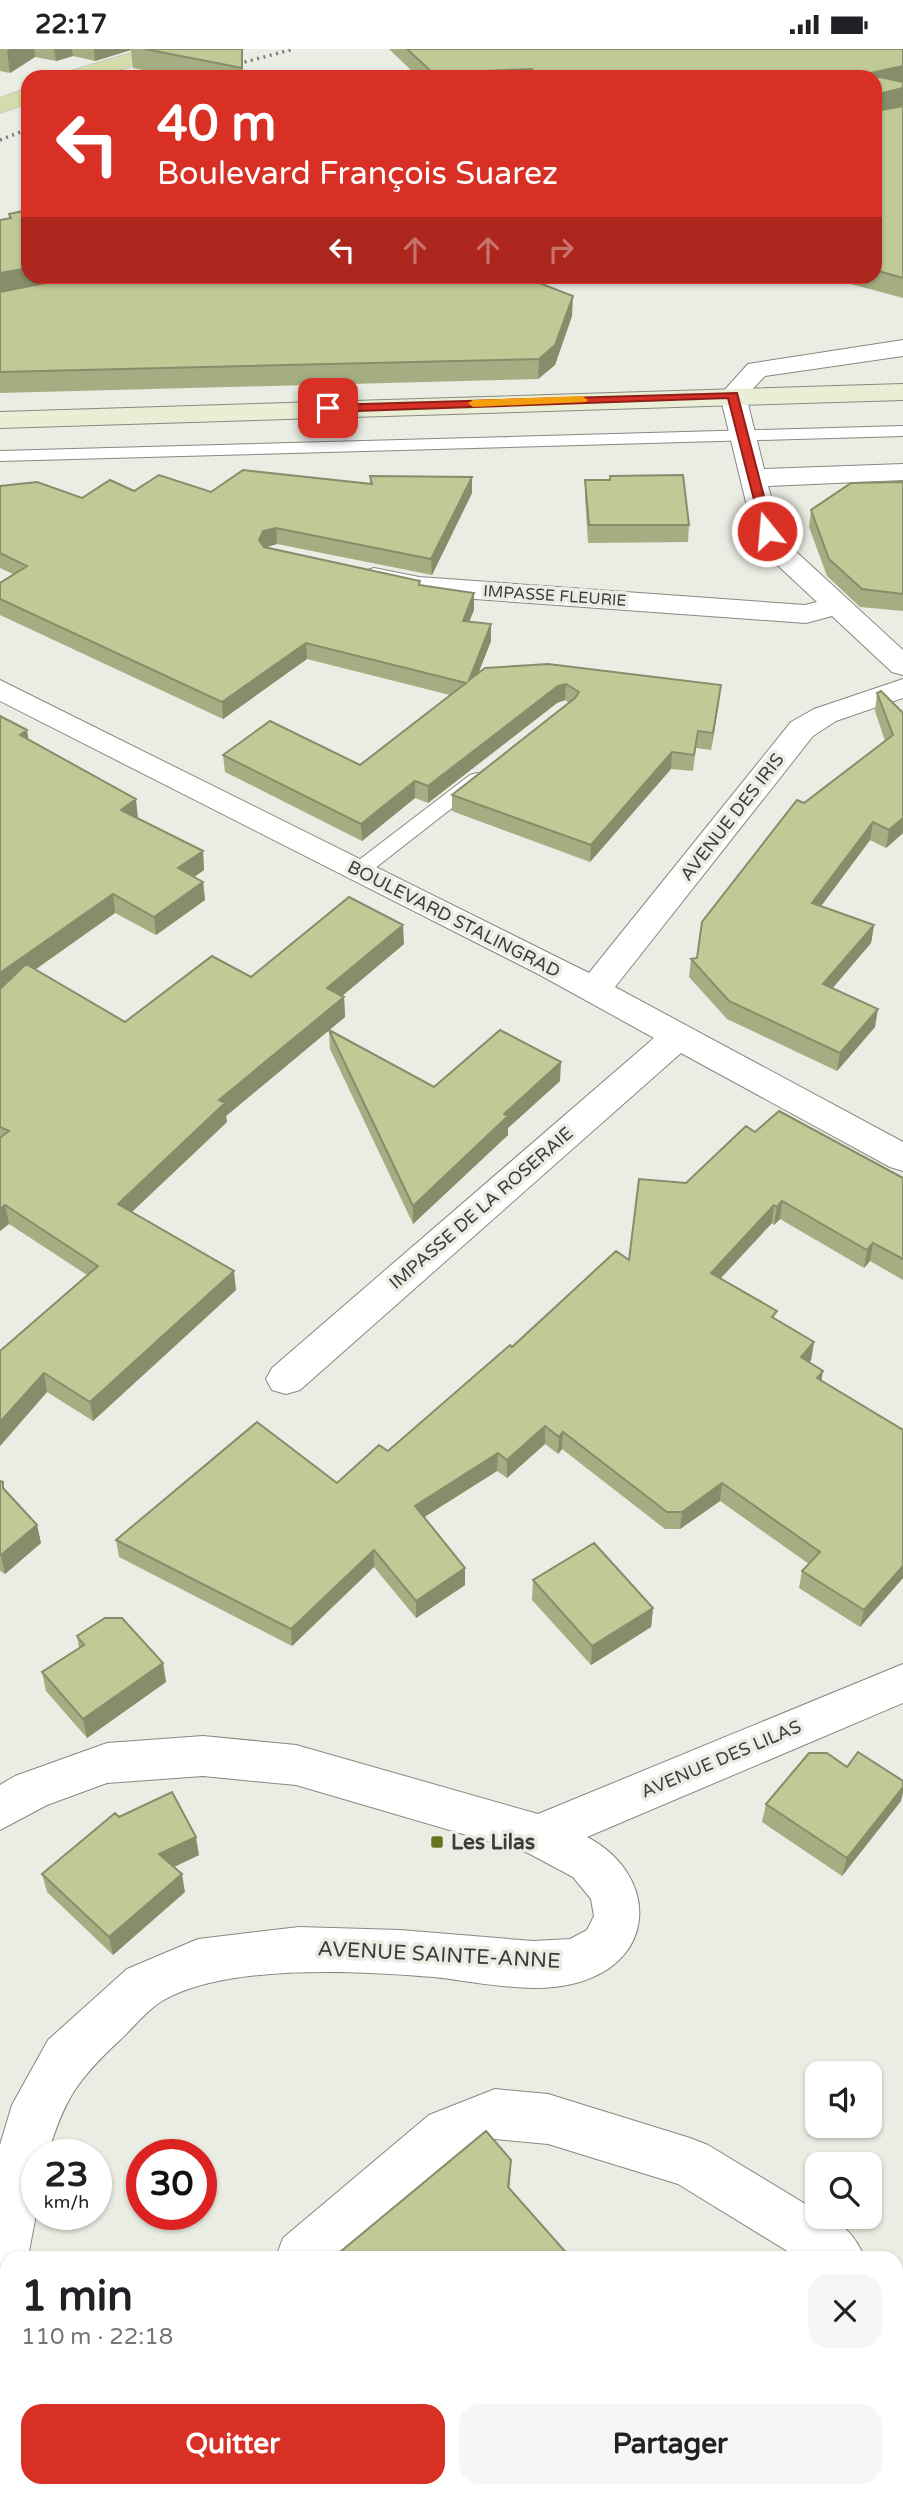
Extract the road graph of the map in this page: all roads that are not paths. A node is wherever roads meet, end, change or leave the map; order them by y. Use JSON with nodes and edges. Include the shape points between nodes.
{"nodes":[{"id":1,"x":166,"y":49,"type":"edge"},
{"id":2,"x":98,"y":70,"type":"edge"},
{"id":3,"x":21,"y":98,"type":"edge"},
{"id":4,"x":0,"y":106,"type":"edge"},
{"id":5,"x":903,"y":348,"type":"edge"},
{"id":6,"x":903,"y":391,"type":"edge"},
{"id":7,"x":733,"y":395,"type":"junction"},
{"id":8,"x":0,"y":420,"type":"edge"},
{"id":9,"x":903,"y":431,"type":"edge"},
{"id":10,"x":741,"y":435,"type":"junction"},
{"id":11,"x":0,"y":456,"type":"edge"},
{"id":12,"x":903,"y":472,"type":"edge"},
{"id":13,"x":753,"y":478,"type":"junction"},
{"id":14,"x":352,"y":572,"type":"edge"},
{"id":15,"x":835,"y":607,"type":"junction"},
{"id":16,"x":867,"y":633,"type":"junction"},
{"id":17,"x":903,"y":633,"type":"edge"},
{"id":18,"x":903,"y":666,"type":"edge"},
{"id":19,"x":903,"y":688,"type":"edge"},
{"id":20,"x":0,"y":689,"type":"edge"},
{"id":21,"x":490,"y":769,"type":"edge"},
{"id":22,"x":358,"y":871,"type":"junction"},
{"id":23,"x":594,"y":990,"type":"junction"},
{"id":24,"x":677,"y":1037,"type":"junction"},
{"id":25,"x":903,"y":1158,"type":"edge"},
{"id":26,"x":286,"y":1379,"type":"dead end"},
{"id":27,"x":903,"y":1683,"type":"edge"},
{"id":28,"x":0,"y":1809,"type":"edge"},
{"id":29,"x":539,"y":1835,"type":"junction"},
{"id":30,"x":3,"y":2251,"type":"edge"},
{"id":31,"x":309,"y":2251,"type":"edge"},
{"id":32,"x":830,"y":2251,"type":"edge"}],
"edges":[{"from":1,"to":2,"type":"main road"},
{"from":3,"to":4,"type":"main road"},
{"from":5,"to":7,"type":"street","via":[[757,369]]},
{"from":6,"to":7,"type":"main road"},
{"from":7,"to":8,"type":"main road"},
{"from":7,"to":10,"type":"street"},
{"from":9,"to":10,"type":"lane"},
{"from":10,"to":11,"type":"lane"},
{"from":10,"to":13,"type":"street"},
{"from":12,"to":13,"type":"street"},
{"from":13,"to":15,"type":"street","via":[[767,531],[782,554]]},
{"from":14,"to":15,"type":"street","name":"IMPASSE FLEURIE","via":[[419,586],[806,614]]},
{"from":15,"to":16,"type":"street"},
{"from":16,"to":17,"type":"street"},
{"from":16,"to":18,"type":"street"},
{"from":19,"to":23,"type":"street","name":"AVENUE DES IRIS","via":[[825,715],[802,729]]},
{"from":20,"to":22,"type":"street","name":"BOULEVARD STALINGRAD"},
{"from":21,"to":22,"type":"lane"},
{"from":22,"to":23,"type":"street","name":"BOULEVARD STALINGRAD"},
{"from":23,"to":24,"type":"street","name":"BOULEVARD STALINGRAD"},
{"from":24,"to":25,"type":"street","name":"BOULEVARD STALINGRAD"},
{"from":24,"to":26,"type":"street","name":"IMPASSE DE LA ROSERAIE"},
{"from":27,"to":29,"type":"street","name":"AVENUE DES LILAS"},
{"from":28,"to":29,"type":"street","name":"AVENUE SAINTE-ANNE","via":[[31,1790],[107,1763],[202,1756],[296,1765]]},
{"from":29,"to":30,"type":"street","name":"AVENUE SAINTE-ANNE","via":[[590,1862],[613,1890],[618,1917],[604,1946],[575,1961],[533,1964],[299,1949],[198,1962],[144,1985],[66,2057],[37,2105],[18,2170]]},
{"from":31,"to":32,"type":"street","via":[[447,2133],[495,2113],[548,2119],[690,2163]]}]}
